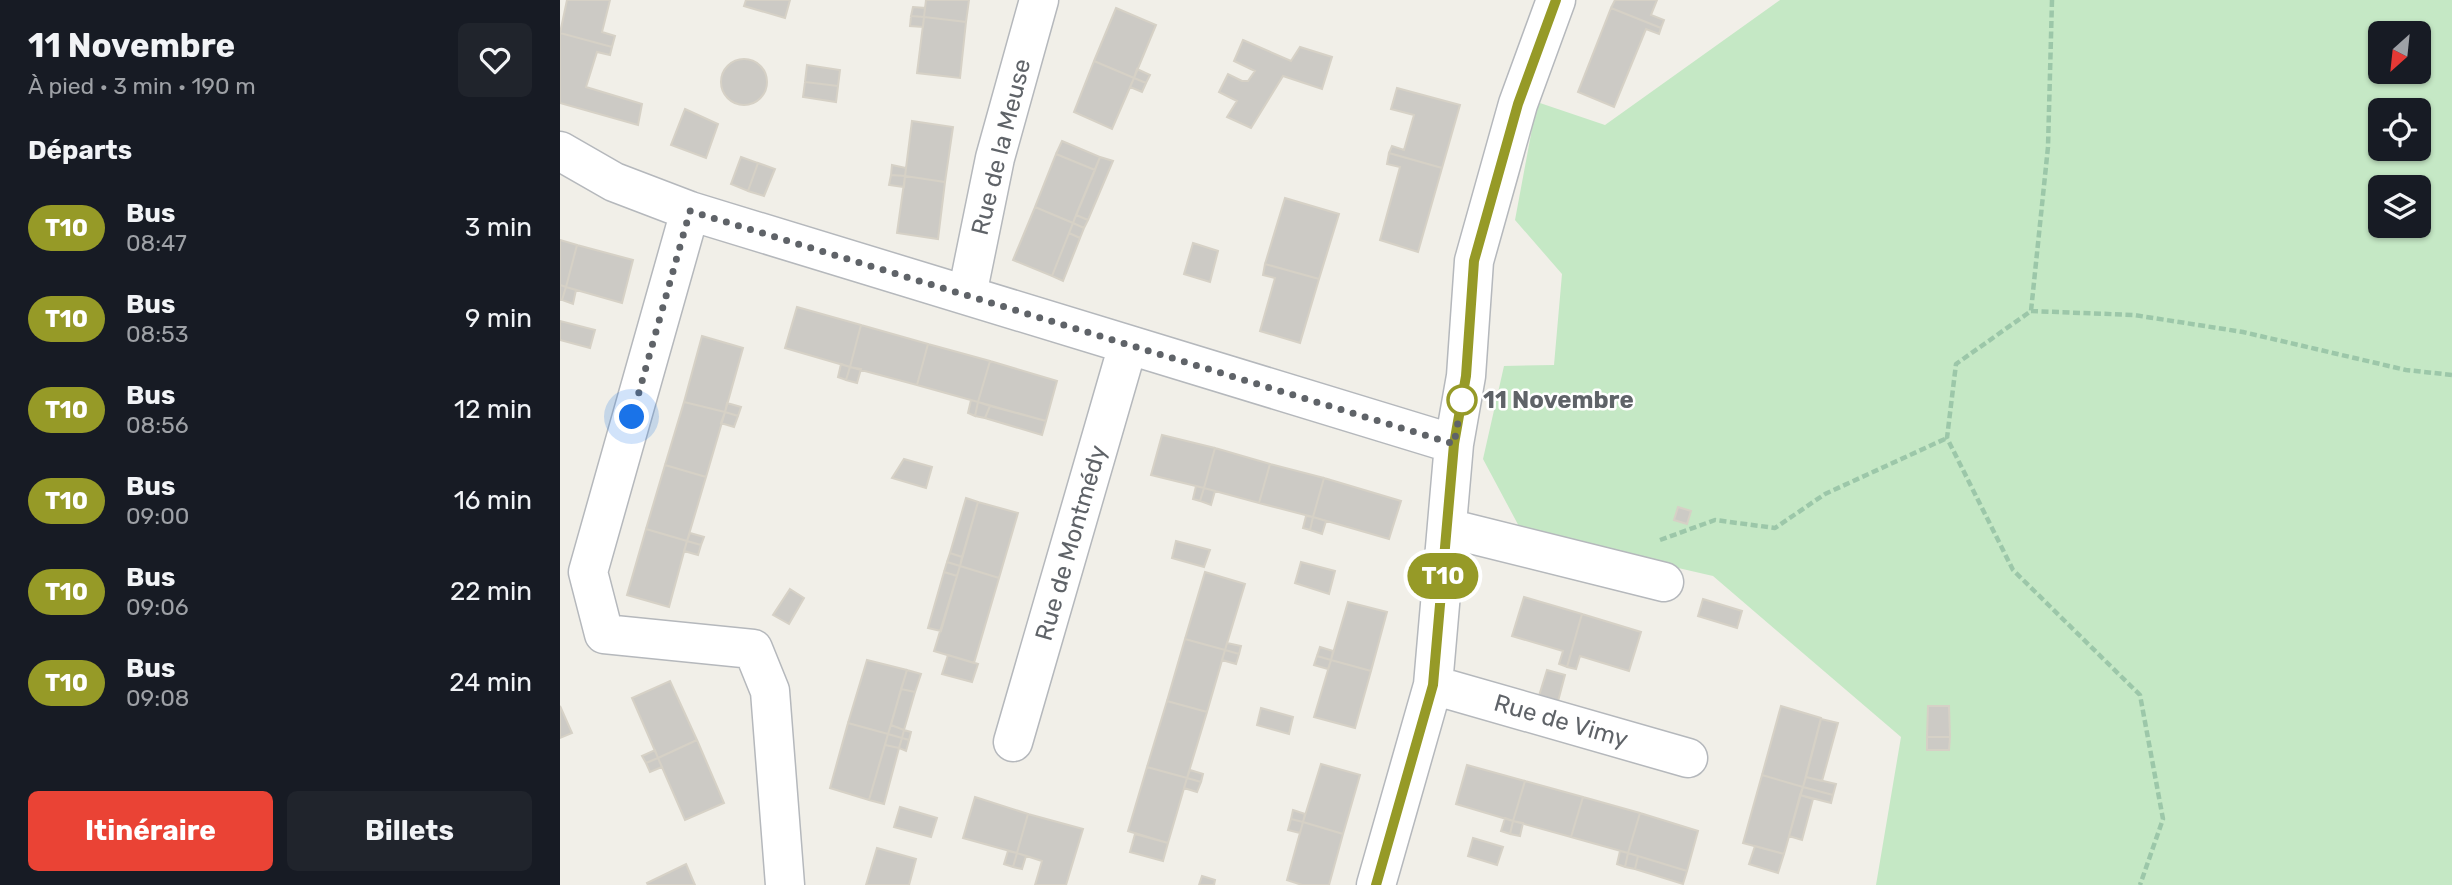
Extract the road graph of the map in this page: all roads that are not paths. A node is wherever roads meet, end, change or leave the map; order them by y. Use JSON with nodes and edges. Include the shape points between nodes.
{"nodes":[{"id":1,"x":1039,"y":0,"type":"edge"},
{"id":2,"x":1556,"y":0,"type":"edge"},
{"id":3,"x":560,"y":151,"type":"edge"},
{"id":4,"x":690,"y":211,"type":"junction"},
{"id":5,"x":967,"y":295,"type":"junction"},
{"id":6,"x":1128,"y":345,"type":"junction"},
{"id":7,"x":1454,"y":444,"type":"junction"},
{"id":8,"x":1447,"y":528,"type":"junction"},
{"id":9,"x":1664,"y":582,"type":"dead end"},
{"id":10,"x":1433,"y":685,"type":"junction"},
{"id":11,"x":1013,"y":742,"type":"dead end"},
{"id":12,"x":1688,"y":758,"type":"dead end"},
{"id":13,"x":785,"y":885,"type":"edge"},
{"id":14,"x":1376,"y":885,"type":"edge"}],
"edges":[{"from":1,"to":5,"type":"street","name":"Rue de la Meuse","via":[[995,158]]},
{"from":2,"to":7,"type":"street","via":[[1518,104],[1474,261],[1466,376]]},
{"from":3,"to":4,"type":"street","via":[[614,182]]},
{"from":4,"to":5,"type":"street"},
{"from":4,"to":13,"type":"street","via":[[588,572],[604,634],[753,649],[770,691]]},
{"from":5,"to":6,"type":"street"},
{"from":6,"to":7,"type":"street"},
{"from":6,"to":11,"type":"street","name":"Rue de Montmédy"},
{"from":7,"to":8,"type":"street"},
{"from":8,"to":9,"type":"street"},
{"from":8,"to":10,"type":"street"},
{"from":10,"to":12,"type":"street","name":"Rue de Vimy"},
{"from":10,"to":14,"type":"street"}]}
